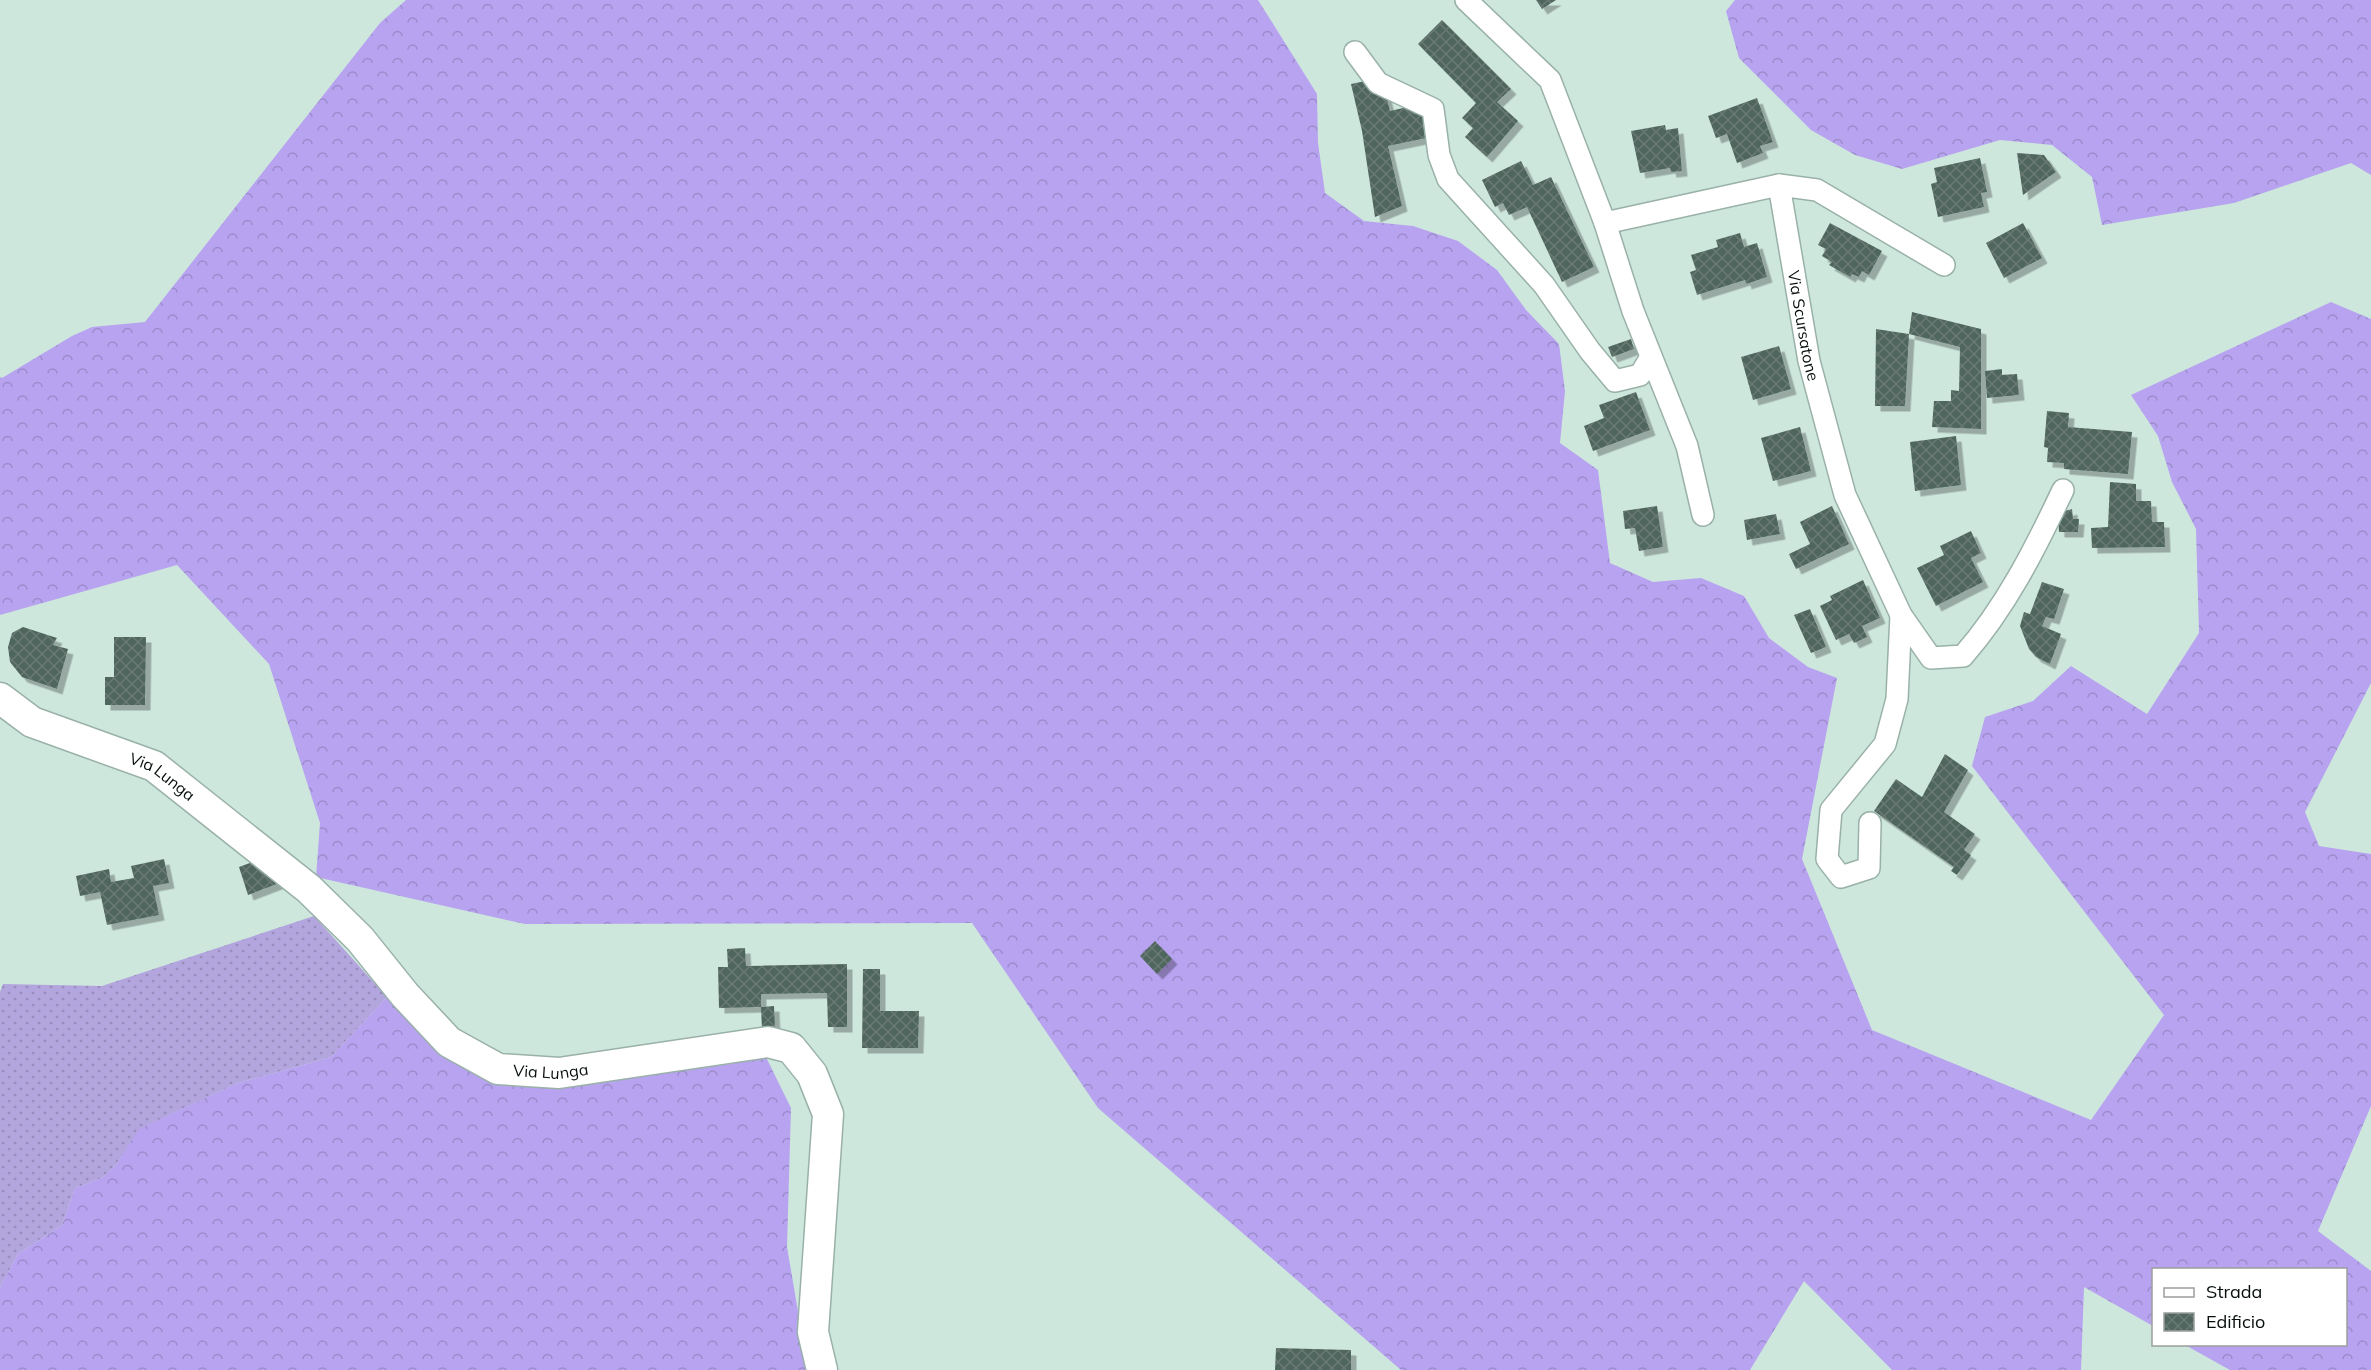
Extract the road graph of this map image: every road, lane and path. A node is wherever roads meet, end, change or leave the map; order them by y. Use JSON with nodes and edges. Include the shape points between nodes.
{"nodes":[{"id":1,"x":1466,"y":0,"type":"edge"},
{"id":2,"x":1355,"y":51,"type":"dead end"},
{"id":3,"x":1779,"y":185,"type":"junction"},
{"id":4,"x":1605,"y":223,"type":"junction"},
{"id":5,"x":1944,"y":265,"type":"dead end"},
{"id":6,"x":1651,"y":357,"type":"junction"},
{"id":7,"x":2063,"y":490,"type":"dead end"},
{"id":8,"x":1703,"y":515,"type":"dead end"},
{"id":9,"x":1901,"y":615,"type":"junction"},
{"id":10,"x":0,"y":698,"type":"edge"},
{"id":11,"x":1870,"y":823,"type":"dead end"},
{"id":12,"x":822,"y":1370,"type":"edge"}],
"edges":[{"from":1,"to":4,"type":"street","via":[[1550,80]]},
{"from":2,"to":6,"type":"street","via":[[1378,83],[1433,109],[1439,155],[1448,178],[1544,285],[1615,381],[1640,375]]},
{"from":3,"to":4,"type":"street"},
{"from":3,"to":5,"type":"street","via":[[1817,190]]},
{"from":3,"to":9,"type":"street","name":"Via Scursatone","via":[[1809,361],[1845,495]]},
{"from":4,"to":6,"type":"street"},
{"from":6,"to":8,"type":"street","via":[[1687,446]]},
{"from":7,"to":9,"type":"street","name":"Via Scursatone","via":[[1991,624],[1963,656],[1931,658]]},
{"from":9,"to":11,"type":"street","via":[[1897,699],[1885,744],[1831,810],[1827,859],[1841,877],[1869,868]]},
{"from":10,"to":12,"type":"street","name":"Via Lunga","via":[[32,722],[154,766],[309,889],[360,939],[449,1042],[498,1069],[559,1073],[768,1042],[791,1048],[812,1074],[828,1114],[813,1332]]}]}
